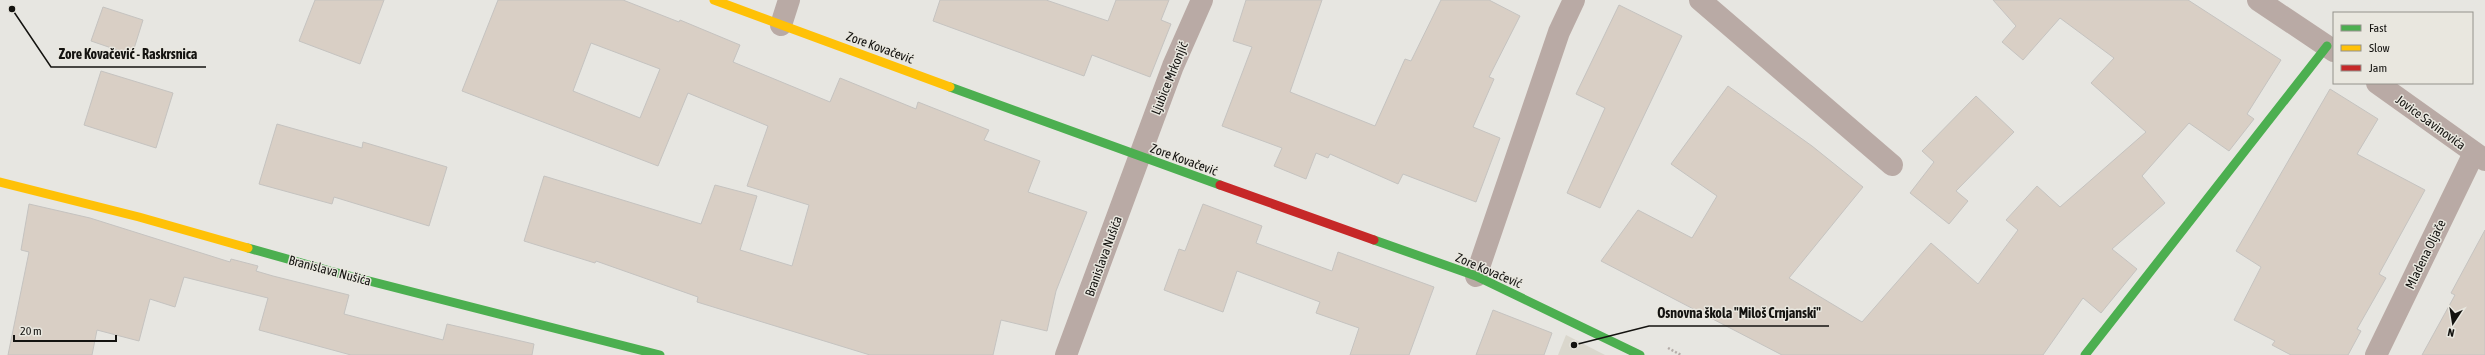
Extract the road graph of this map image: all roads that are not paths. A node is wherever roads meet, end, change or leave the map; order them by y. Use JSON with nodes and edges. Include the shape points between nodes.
{"nodes":[{"id":1,"x":714,"y":0,"type":"edge"},
{"id":2,"x":790,"y":0,"type":"edge"},
{"id":3,"x":1202,"y":0,"type":"edge"},
{"id":4,"x":1574,"y":0,"type":"edge"},
{"id":5,"x":1700,"y":0,"type":"edge"},
{"id":6,"x":2258,"y":0,"type":"edge"},
{"id":7,"x":781,"y":24,"type":"junction"},
{"id":8,"x":2331,"y":49,"type":"edge"},
{"id":9,"x":2378,"y":84,"type":"edge"},
{"id":10,"x":1140,"y":157,"type":"junction"},
{"id":11,"x":2479,"y":157,"type":"edge"},
{"id":12,"x":1892,"y":165,"type":"dead end"},
{"id":13,"x":0,"y":182,"type":"edge"},
{"id":14,"x":1476,"y":276,"type":"junction"},
{"id":15,"x":660,"y":355,"type":"edge"},
{"id":16,"x":1066,"y":355,"type":"edge"},
{"id":17,"x":1640,"y":355,"type":"edge"},
{"id":18,"x":2085,"y":355,"type":"edge"},
{"id":19,"x":2376,"y":355,"type":"edge"}],
"edges":[{"from":1,"to":7,"type":"street","name":"Zore Kovačević"},
{"from":2,"to":7,"type":"street"},
{"from":3,"to":10,"type":"street","name":"Ljubice Mrkonjić","via":[[1173,66]]},
{"from":4,"to":14,"type":"street","via":[[1559,32]]},
{"from":5,"to":12,"type":"street"},
{"from":6,"to":8,"type":"street"},
{"from":7,"to":10,"type":"street","name":"Zore Kovačević"},
{"from":8,"to":18,"type":"street"},
{"from":9,"to":11,"type":"street","name":"Jovice Savinovića"},
{"from":10,"to":14,"type":"street","name":"Zore Kovačević"},
{"from":10,"to":16,"type":"street","name":"Branislava Nušića"},
{"from":11,"to":19,"type":"street","name":"Mladena Oljače"},
{"from":13,"to":15,"type":"street","name":"Branislava Nušića","via":[[139,217],[330,271]]},
{"from":14,"to":17,"type":"street","name":"Zore Kovačević"}]}
